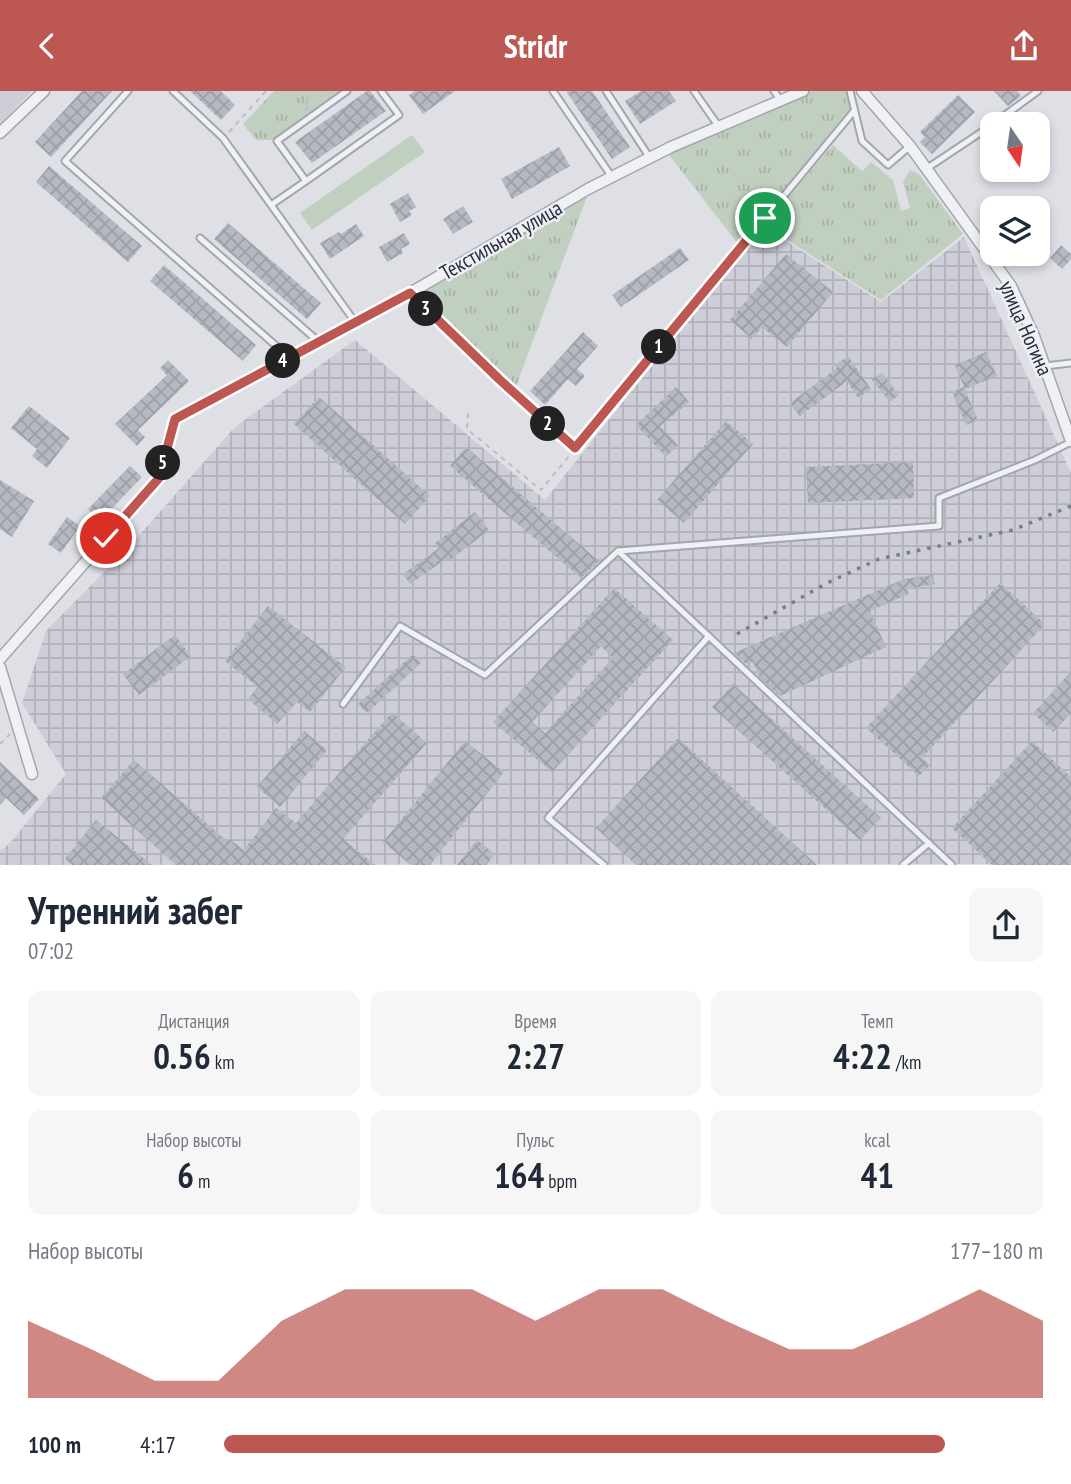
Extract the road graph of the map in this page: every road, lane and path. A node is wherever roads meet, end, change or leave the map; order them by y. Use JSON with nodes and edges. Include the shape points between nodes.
{"nodes":[{"id":1,"x":44,"y":91,"type":"edge"},
{"id":2,"x":128,"y":91,"type":"edge"},
{"id":3,"x":173,"y":91,"type":"edge"},
{"id":4,"x":266,"y":91,"type":"edge"},
{"id":5,"x":308,"y":91,"type":"edge"},
{"id":6,"x":348,"y":91,"type":"edge"},
{"id":7,"x":382,"y":91,"type":"edge"},
{"id":8,"x":553,"y":91,"type":"edge"},
{"id":9,"x":606,"y":91,"type":"edge"},
{"id":10,"x":694,"y":91,"type":"edge"},
{"id":11,"x":774,"y":91,"type":"edge"},
{"id":12,"x":803,"y":91,"type":"edge"},
{"id":13,"x":850,"y":91,"type":"edge"},
{"id":14,"x":862,"y":91,"type":"edge"},
{"id":15,"x":1038,"y":91,"type":"edge"},
{"id":16,"x":781,"y":101,"type":"junction"},
{"id":17,"x":854,"y":111,"type":"junction"},
{"id":18,"x":1010,"y":112,"type":"edge"},
{"id":19,"x":304,"y":122,"type":"junction"},
{"id":20,"x":719,"y":127,"type":"junction"},
{"id":21,"x":0,"y":132,"type":"edge"},
{"id":22,"x":980,"y":134,"type":"edge"},
{"id":23,"x":223,"y":138,"type":"junction"},
{"id":24,"x":910,"y":146,"type":"junction"},
{"id":25,"x":650,"y":157,"type":"junction"},
{"id":26,"x":926,"y":169,"type":"junction"},
{"id":27,"x":612,"y":177,"type":"junction"},
{"id":28,"x":306,"y":181,"type":"junction"},
{"id":29,"x":271,"y":205,"type":"junction"},
{"id":30,"x":200,"y":238,"type":"dead end"},
{"id":31,"x":410,"y":293,"type":"junction"},
{"id":32,"x":355,"y":322,"type":"junction"},
{"id":33,"x":319,"y":342,"type":"junction"},
{"id":34,"x":290,"y":358,"type":"junction"},
{"id":35,"x":1071,"y":363,"type":"edge"},
{"id":36,"x":1045,"y":366,"type":"junction"},
{"id":37,"x":468,"y":413,"type":"dead end"},
{"id":38,"x":1071,"y":441,"type":"edge"},
{"id":39,"x":575,"y":448,"type":"junction"},
{"id":40,"x":618,"y":551,"type":"junction"},
{"id":41,"x":709,"y":636,"type":"junction"},
{"id":42,"x":0,"y":659,"type":"edge"},
{"id":43,"x":0,"y":667,"type":"edge"},
{"id":44,"x":343,"y":704,"type":"dead end"},
{"id":45,"x":32,"y":774,"type":"dead end"},
{"id":46,"x":929,"y":843,"type":"junction"},
{"id":47,"x":604,"y":865,"type":"edge"},
{"id":48,"x":903,"y":865,"type":"edge"},
{"id":49,"x":952,"y":865,"type":"edge"}],
"edges":[{"from":1,"to":21,"type":"street"},
{"from":2,"to":34,"type":"lane","via":[[65,161]]},
{"from":3,"to":23,"type":"lane"},
{"from":4,"to":23,"type":"path"},
{"from":5,"to":19,"type":"path"},
{"from":6,"to":19,"type":"lane"},
{"from":7,"to":28,"type":"lane","via":[[399,115]]},
{"from":8,"to":27,"type":"lane"},
{"from":9,"to":25,"type":"lane"},
{"from":10,"to":20,"type":"lane"},
{"from":11,"to":16,"type":"lane"},
{"from":12,"to":16,"type":"street","name":"Текстильная улица"},
{"from":13,"to":17,"type":"lane"},
{"from":14,"to":24,"type":"street","name":"улица Ногина"},
{"from":15,"to":18,"type":"lane"},
{"from":16,"to":20,"type":"street","name":"Текстильная улица"},
{"from":17,"to":24,"type":"lane","via":[[862,141],[888,165]]},
{"from":17,"to":39,"type":"lane"},
{"from":19,"to":28,"type":"lane","via":[[277,141]]},
{"from":20,"to":25,"type":"street","name":"Текстильная улица"},
{"from":22,"to":26,"type":"lane"},
{"from":23,"to":29,"type":"lane"},
{"from":24,"to":26,"type":"street","name":"улица Ногина"},
{"from":25,"to":27,"type":"street","name":"Текстильная улица"},
{"from":26,"to":36,"type":"street","name":"улица Ногина","via":[[1011,286]]},
{"from":27,"to":31,"type":"street","name":"Текстильная улица"},
{"from":28,"to":29,"type":"lane"},
{"from":29,"to":32,"type":"lane"},
{"from":30,"to":33,"type":"lane"},
{"from":31,"to":32,"type":"street","name":"Текстильная улица"},
{"from":31,"to":39,"type":"lane"},
{"from":32,"to":33,"type":"street","name":"Текстильная улица"},
{"from":33,"to":34,"type":"street","name":"Текстильная улица"},
{"from":34,"to":42,"type":"street","name":"Текстильная улица","via":[[175,419],[159,478]]},
{"from":35,"to":36,"type":"lane"},
{"from":36,"to":38,"type":"street","name":"улица Ногина"},
{"from":37,"to":39,"type":"path","via":[[467,429],[541,490]]},
{"from":38,"to":40,"type":"lane","via":[[939,498],[939,526]]},
{"from":40,"to":41,"type":"lane"},
{"from":40,"to":44,"type":"lane","via":[[485,675],[400,626]]},
{"from":41,"to":46,"type":"lane"},
{"from":41,"to":47,"type":"lane","via":[[548,818]]},
{"from":43,"to":45,"type":"street"},
{"from":46,"to":48,"type":"lane"},
{"from":46,"to":49,"type":"lane"}]}
